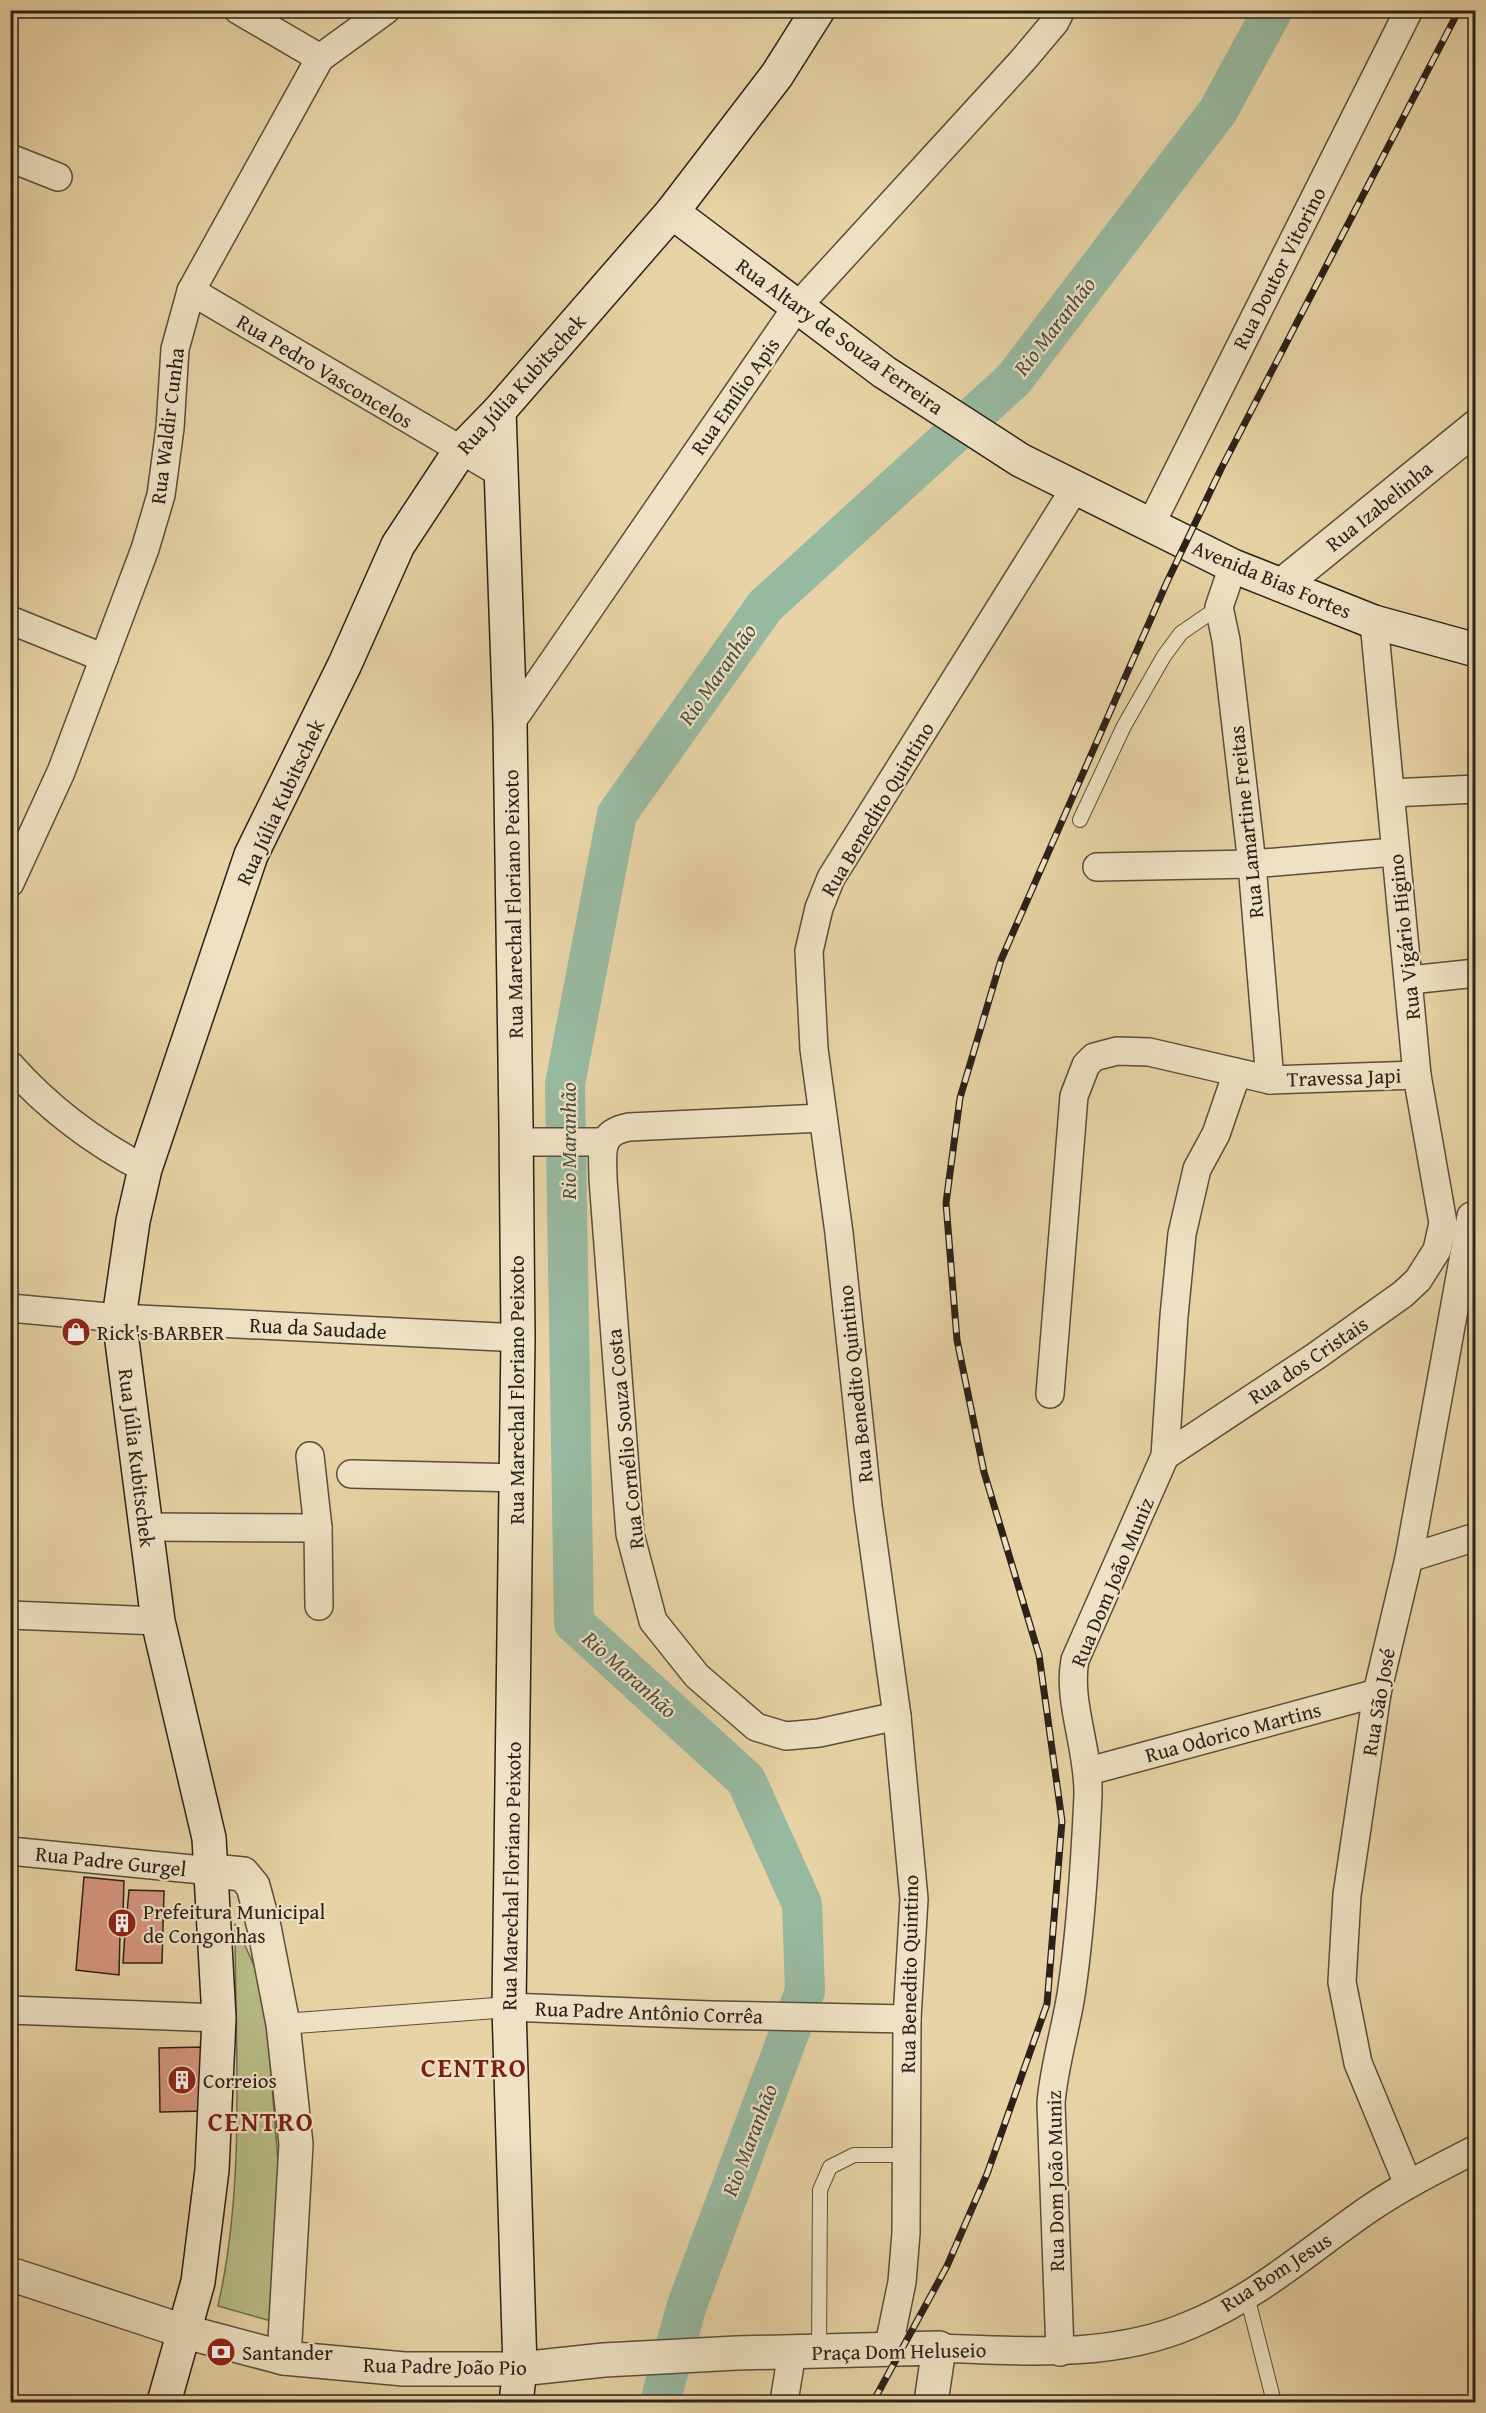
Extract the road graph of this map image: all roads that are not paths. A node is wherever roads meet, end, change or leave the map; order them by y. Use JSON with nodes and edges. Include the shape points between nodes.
{"nodes":[{"id":1,"x":238,"y":10,"type":"edge"},
{"id":2,"x":386,"y":10,"type":"edge"},
{"id":3,"x":818,"y":10,"type":"edge"},
{"id":4,"x":1061,"y":10,"type":"edge"},
{"id":5,"x":1409,"y":10,"type":"edge"},
{"id":6,"x":320,"y":58,"type":"junction"},
{"id":7,"x":10,"y":158,"type":"edge"},
{"id":8,"x":58,"y":177,"type":"dead end"},
{"id":9,"x":672,"y":212,"type":"junction"},
{"id":10,"x":190,"y":291,"type":"junction"},
{"id":11,"x":796,"y":308,"type":"junction"},
{"id":12,"x":500,"y":411,"type":"junction"},
{"id":13,"x":1476,"y":427,"type":"edge"},
{"id":14,"x":460,"y":451,"type":"junction"},
{"id":15,"x":502,"y":474,"type":"junction"},
{"id":16,"x":1075,"y":488,"type":"junction"},
{"id":17,"x":1150,"y":526,"type":"junction"},
{"id":18,"x":1233,"y":566,"type":"junction"},
{"id":19,"x":1282,"y":585,"type":"junction"},
{"id":20,"x":1219,"y":608,"type":"junction"},
{"id":21,"x":10,"y":620,"type":"edge"},
{"id":22,"x":1374,"y":622,"type":"junction"},
{"id":23,"x":1476,"y":650,"type":"edge"},
{"id":24,"x":104,"y":658,"type":"junction"},
{"id":25,"x":510,"y":724,"type":"junction"},
{"id":26,"x":1476,"y":789,"type":"edge"},
{"id":27,"x":1391,"y":794,"type":"junction"},
{"id":28,"x":1080,"y":819,"type":"dead end"},
{"id":29,"x":1394,"y":852,"type":"junction"},
{"id":30,"x":1252,"y":864,"type":"junction"},
{"id":31,"x":1097,"y":867,"type":"dead end"},
{"id":32,"x":10,"y":884,"type":"edge"},
{"id":33,"x":1476,"y":973,"type":"edge"},
{"id":34,"x":1410,"y":980,"type":"junction"},
{"id":35,"x":10,"y":1065,"type":"edge"},
{"id":36,"x":1237,"y":1073,"type":"junction"},
{"id":37,"x":1418,"y":1075,"type":"junction"},
{"id":38,"x":1270,"y":1080,"type":"junction"},
{"id":39,"x":823,"y":1118,"type":"junction"},
{"id":40,"x":527,"y":1142,"type":"junction"},
{"id":41,"x":604,"y":1142,"type":"junction"},
{"id":42,"x":145,"y":1169,"type":"junction"},
{"id":43,"x":1473,"y":1215,"type":"edge"},
{"id":44,"x":1443,"y":1223,"type":"junction"},
{"id":45,"x":1437,"y":1250,"type":"joint"},
{"id":46,"x":10,"y":1308,"type":"edge"},
{"id":47,"x":119,"y":1318,"type":"junction"},
{"id":48,"x":518,"y":1338,"type":"junction"},
{"id":49,"x":1050,"y":1394,"type":"dead end"},
{"id":50,"x":310,"y":1456,"type":"dead end"},
{"id":51,"x":1166,"y":1456,"type":"junction"},
{"id":52,"x":351,"y":1474,"type":"dead end"},
{"id":53,"x":516,"y":1478,"type":"junction"},
{"id":54,"x":146,"y":1527,"type":"junction"},
{"id":55,"x":318,"y":1528,"type":"junction"},
{"id":56,"x":1476,"y":1537,"type":"edge"},
{"id":57,"x":1409,"y":1558,"type":"junction"},
{"id":58,"x":319,"y":1606,"type":"dead end"},
{"id":59,"x":10,"y":1615,"type":"edge"},
{"id":60,"x":158,"y":1621,"type":"junction"},
{"id":61,"x":1377,"y":1692,"type":"junction"},
{"id":62,"x":897,"y":1716,"type":"junction"},
{"id":63,"x":1089,"y":1771,"type":"junction"},
{"id":64,"x":10,"y":1851,"type":"edge"},
{"id":65,"x":212,"y":1871,"type":"junction"},
{"id":66,"x":509,"y":2007,"type":"junction"},
{"id":67,"x":10,"y":2010,"type":"edge"},
{"id":68,"x":219,"y":2019,"type":"junction"},
{"id":69,"x":907,"y":2019,"type":"junction"},
{"id":70,"x":283,"y":2024,"type":"junction"},
{"id":71,"x":1476,"y":2149,"type":"edge"},
{"id":72,"x":908,"y":2155,"type":"junction"},
{"id":73,"x":1408,"y":2184,"type":"junction"},
{"id":74,"x":10,"y":2274,"type":"edge"},
{"id":75,"x":1247,"y":2296,"type":"junction"},
{"id":76,"x":186,"y":2332,"type":"junction"},
{"id":77,"x":939,"y":2348,"type":"junction"},
{"id":78,"x":888,"y":2350,"type":"junction"},
{"id":79,"x":806,"y":2352,"type":"junction"},
{"id":80,"x":1060,"y":2352,"type":"junction"},
{"id":81,"x":284,"y":2358,"type":"junction"},
{"id":82,"x":604,"y":2360,"type":"joint"},
{"id":83,"x":520,"y":2369,"type":"junction"},
{"id":84,"x":164,"y":2403,"type":"edge"},
{"id":85,"x":516,"y":2403,"type":"edge"},
{"id":86,"x":784,"y":2403,"type":"edge"},
{"id":87,"x":931,"y":2403,"type":"edge"},
{"id":88,"x":1274,"y":2403,"type":"edge"}],
"edges":[{"from":1,"to":6,"type":"street"},
{"from":2,"to":6,"type":"street","name":"Rua Waldir Cunha"},
{"from":3,"to":9,"type":"main road","name":"Rua Júlia Kubitschek","via":[[777,75]]},
{"from":4,"to":11,"type":"street","name":"Rua Emílio Apis","via":[[1023,60]]},
{"from":5,"to":17,"type":"street","name":"Rua Doutor Vitorino"},
{"from":6,"to":10,"type":"street","name":"Rua Waldir Cunha"},
{"from":7,"to":8,"type":"street"},
{"from":9,"to":11,"type":"main road","name":"Rua Altary de Souza Ferreira"},
{"from":9,"to":12,"type":"main road","name":"Rua Júlia Kubitschek"},
{"from":10,"to":14,"type":"street","name":"Rua Pedro Vasconcelos"},
{"from":10,"to":24,"type":"street","name":"Rua Waldir Cunha","via":[[175,349],[161,495]]},
{"from":11,"to":16,"type":"main road","name":"Rua Altary de Souza Ferreira","via":[[884,372],[1020,460]]},
{"from":11,"to":25,"type":"street","name":"Rua Emílio Apis"},
{"from":12,"to":14,"type":"main road","name":"Rua Júlia Kubitschek"},
{"from":12,"to":15,"type":"main road","name":"Rua Marechal Floriano Peixoto"},
{"from":13,"to":19,"type":"main road","name":"Rua Izabelinha"},
{"from":14,"to":15,"type":"street","name":"Rua Pedro Vasconcelos"},
{"from":14,"to":42,"type":"main road","name":"Rua Júlia Kubitschek","via":[[398,545],[345,664],[251,855]]},
{"from":15,"to":25,"type":"main road","name":"Rua Marechal Floriano Peixoto"},
{"from":16,"to":17,"type":"main road","name":"Avenida Bias Fortes"},
{"from":16,"to":39,"type":"street","name":"Rua Benedito Quintino","via":[[831,878],[819,908],[809,951],[814,1048]]},
{"from":17,"to":18,"type":"main road","name":"Avenida Bias Fortes"},
{"from":18,"to":19,"type":"main road","name":"Avenida Bias Fortes"},
{"from":18,"to":20,"type":"street"},
{"from":19,"to":22,"type":"main road","name":"Avenida Bias Fortes"},
{"from":20,"to":28,"type":"lane","via":[[1181,633],[1164,656],[1124,726]]},
{"from":20,"to":30,"type":"street","name":"Rua Lamartine Freitas"},
{"from":21,"to":24,"type":"street"},
{"from":22,"to":23,"type":"main road","name":"Avenida Bias Fortes"},
{"from":22,"to":27,"type":"street","name":"Rua Vigário Higino"},
{"from":24,"to":32,"type":"street","name":"Rua Waldir Cunha","via":[[61,772]]},
{"from":25,"to":40,"type":"main road","name":"Rua Marechal Floriano Peixoto"},
{"from":26,"to":27,"type":"street"},
{"from":27,"to":29,"type":"street","name":"Rua Vigário Higino"},
{"from":29,"to":30,"type":"street"},
{"from":29,"to":34,"type":"street","name":"Rua Vigário Higino"},
{"from":30,"to":31,"type":"street"},
{"from":30,"to":38,"type":"street","name":"Rua Lamartine Freitas"},
{"from":33,"to":34,"type":"street"},
{"from":34,"to":37,"type":"street","name":"Rua Vigário Higino"},
{"from":35,"to":42,"type":"street","via":[[67,1121]]},
{"from":36,"to":38,"type":"street","name":"Travessa Japi"},
{"from":36,"to":49,"type":"street","name":"Travessa Japi","via":[[1149,1052],[1117,1051],[1094,1057],[1080,1075],[1074,1096]]},
{"from":36,"to":51,"type":"street","name":"Rua Dom João Muniz","via":[[1216,1134],[1197,1169],[1182,1234]]},
{"from":37,"to":38,"type":"street","name":"Travessa Japi"},
{"from":37,"to":44,"type":"street","name":"Rua Vigário Higino"},
{"from":39,"to":41,"type":"street","via":[[629,1127],[608,1134]]},
{"from":39,"to":62,"type":"street","name":"Rua Benedito Quintino"},
{"from":40,"to":41,"type":"street"},
{"from":40,"to":48,"type":"main road","name":"Rua Marechal Floriano Peixoto"},
{"from":41,"to":62,"type":"street","name":"Rua Cornélio Souza Costa","via":[[603,1179],[630,1534],[653,1621],[697,1676],[756,1727],[786,1736]]},
{"from":42,"to":47,"type":"main road","name":"Rua Júlia Kubitschek"},
{"from":43,"to":44,"type":"street"},
{"from":43,"to":57,"type":"street","name":"Rua São José"},
{"from":44,"to":45,"type":"street","name":"Rua Vigário Higino"},
{"from":45,"to":51,"type":"street","name":"Rua dos Cristais","via":[[1418,1280],[1403,1294]]},
{"from":46,"to":47,"type":"street","name":"Rua da Saudade"},
{"from":47,"to":48,"type":"street","name":"Rua da Saudade"},
{"from":47,"to":54,"type":"main road","name":"Rua Júlia Kubitschek"},
{"from":48,"to":53,"type":"main road","name":"Rua Marechal Floriano Peixoto"},
{"from":50,"to":55,"type":"street"},
{"from":51,"to":63,"type":"street","name":"Rua Dom João Muniz","via":[[1076,1660],[1073,1694]]},
{"from":52,"to":53,"type":"street"},
{"from":53,"to":66,"type":"main road","name":"Rua Marechal Floriano Peixoto"},
{"from":54,"to":55,"type":"street"},
{"from":54,"to":60,"type":"main road","name":"Rua Júlia Kubitschek"},
{"from":55,"to":58,"type":"street"},
{"from":56,"to":57,"type":"street"},
{"from":57,"to":61,"type":"street","name":"Rua São José"},
{"from":59,"to":60,"type":"street"},
{"from":60,"to":65,"type":"main road","name":"Rua Júlia Kubitschek","via":[[209,1838]]},
{"from":61,"to":63,"type":"street","name":"Rua Odorico Martins"},
{"from":61,"to":73,"type":"street","name":"Rua São José","via":[[1347,1895],[1342,1982],[1358,2063]]},
{"from":62,"to":69,"type":"street","name":"Rua Benedito Quintino","via":[[914,1899]]},
{"from":63,"to":80,"type":"street","name":"Rua Dom João Muniz","via":[[1084,1882],[1071,1997],[1054,2070],[1051,2103]]},
{"from":64,"to":65,"type":"street","name":"Rua Padre Gurgel"},
{"from":65,"to":68,"type":"main road","name":"Rua Júlia Kubitschek"},
{"from":65,"to":70,"type":"main road","via":[[243,1874],[254,1886]]},
{"from":66,"to":69,"type":"street","name":"Rua Padre Antônio Corrêa"},
{"from":66,"to":70,"type":"street","name":"Rua Padre Antônio Corrêa"},
{"from":66,"to":83,"type":"main road","name":"Rua Marechal Floriano Peixoto"},
{"from":67,"to":68,"type":"street"},
{"from":68,"to":76,"type":"main road","name":"Rua Júlia Kubitschek","via":[[212,2170],[198,2282]]},
{"from":69,"to":72,"type":"street","name":"Rua Benedito Quintino"},
{"from":70,"to":81,"type":"main road","via":[[296,2144]]},
{"from":71,"to":73,"type":"street","name":"Rua Bom Jesus"},
{"from":72,"to":78,"type":"street","name":"Rua Benedito Quintino","via":[[903,2282]]},
{"from":72,"to":79,"type":"lane","via":[[854,2155],[830,2167],[820,2190]]},
{"from":73,"to":75,"type":"street","name":"Rua Bom Jesus"},
{"from":74,"to":76,"type":"main road","name":"Rua Padre João Pio"},
{"from":75,"to":80,"type":"street","name":"Rua Bom Jesus","via":[[1190,2325],[1137,2342]]},
{"from":75,"to":88,"type":"lane"},
{"from":76,"to":81,"type":"main road","name":"Rua Padre João Pio"},
{"from":76,"to":84,"type":"main road","name":"Rua Júlia Kubitschek"},
{"from":77,"to":78,"type":"main road","name":"Praça Dom Heluseio"},
{"from":77,"to":80,"type":"street","name":"Praça Dom Heluseio"},
{"from":77,"to":87,"type":"main road"},
{"from":78,"to":79,"type":"main road","name":"Praça Dom Heluseio"},
{"from":79,"to":82,"type":"main road","name":"Praça Dom Heluseio"},
{"from":79,"to":86,"type":"street"},
{"from":81,"to":83,"type":"main road","name":"Rua Padre João Pio","via":[[404,2369]]},
{"from":82,"to":83,"type":"main road","name":"Rua Padre João Pio"},
{"from":83,"to":85,"type":"main road","name":"Rua Marechal Floriano Peixoto"}]}
